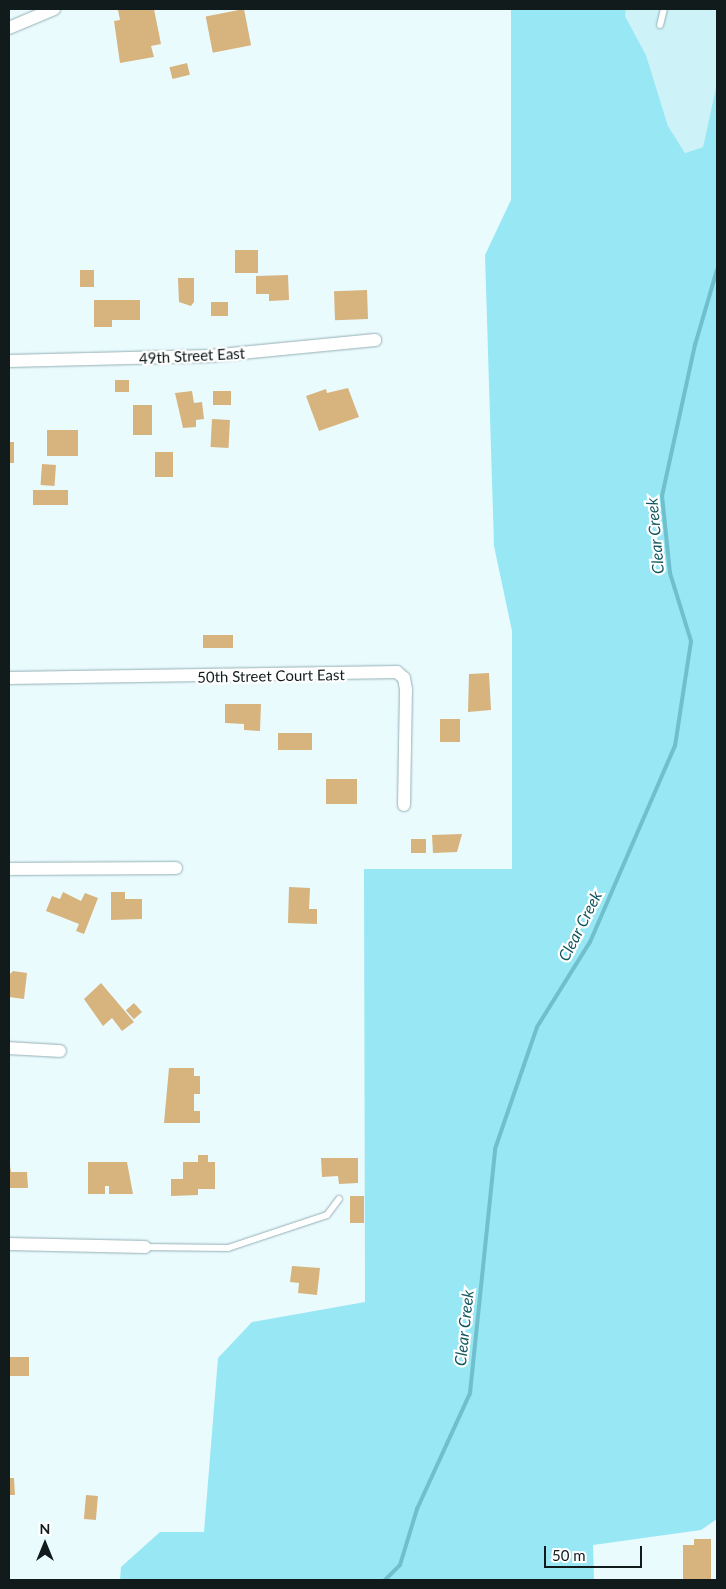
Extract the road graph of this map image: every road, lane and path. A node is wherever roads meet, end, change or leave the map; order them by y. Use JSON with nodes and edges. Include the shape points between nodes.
{"nodes":[{"id":1,"x":54,"y":9,"type":"edge"},
{"id":2,"x":664,"y":9,"type":"edge"},
{"id":3,"x":660,"y":24,"type":"dead end"},
{"id":4,"x":9,"y":28,"type":"edge"},
{"id":5,"x":375,"y":340,"type":"dead end"},
{"id":6,"x":9,"y":361,"type":"edge"},
{"id":7,"x":9,"y":678,"type":"edge"},
{"id":8,"x":404,"y":805,"type":"dead end"},
{"id":9,"x":9,"y":868,"type":"edge"},
{"id":10,"x":176,"y":868,"type":"dead end"},
{"id":11,"x":9,"y":1048,"type":"edge"},
{"id":12,"x":60,"y":1051,"type":"dead end"},
{"id":13,"x":339,"y":1199,"type":"dead end"},
{"id":14,"x":9,"y":1244,"type":"edge"},
{"id":15,"x":145,"y":1247,"type":"joint"}],
"edges":[{"from":1,"to":4,"type":"street"},
{"from":2,"to":3,"type":"lane"},
{"from":5,"to":6,"type":"street","name":"49th Street East","via":[[210,356]]},
{"from":7,"to":8,"type":"street","name":"50th Street Court East","via":[[399,673],[406,689]]},
{"from":9,"to":10,"type":"street"},
{"from":11,"to":12,"type":"street"},
{"from":13,"to":15,"type":"lane","via":[[327,1215],[228,1248]]},
{"from":14,"to":15,"type":"street"}]}
